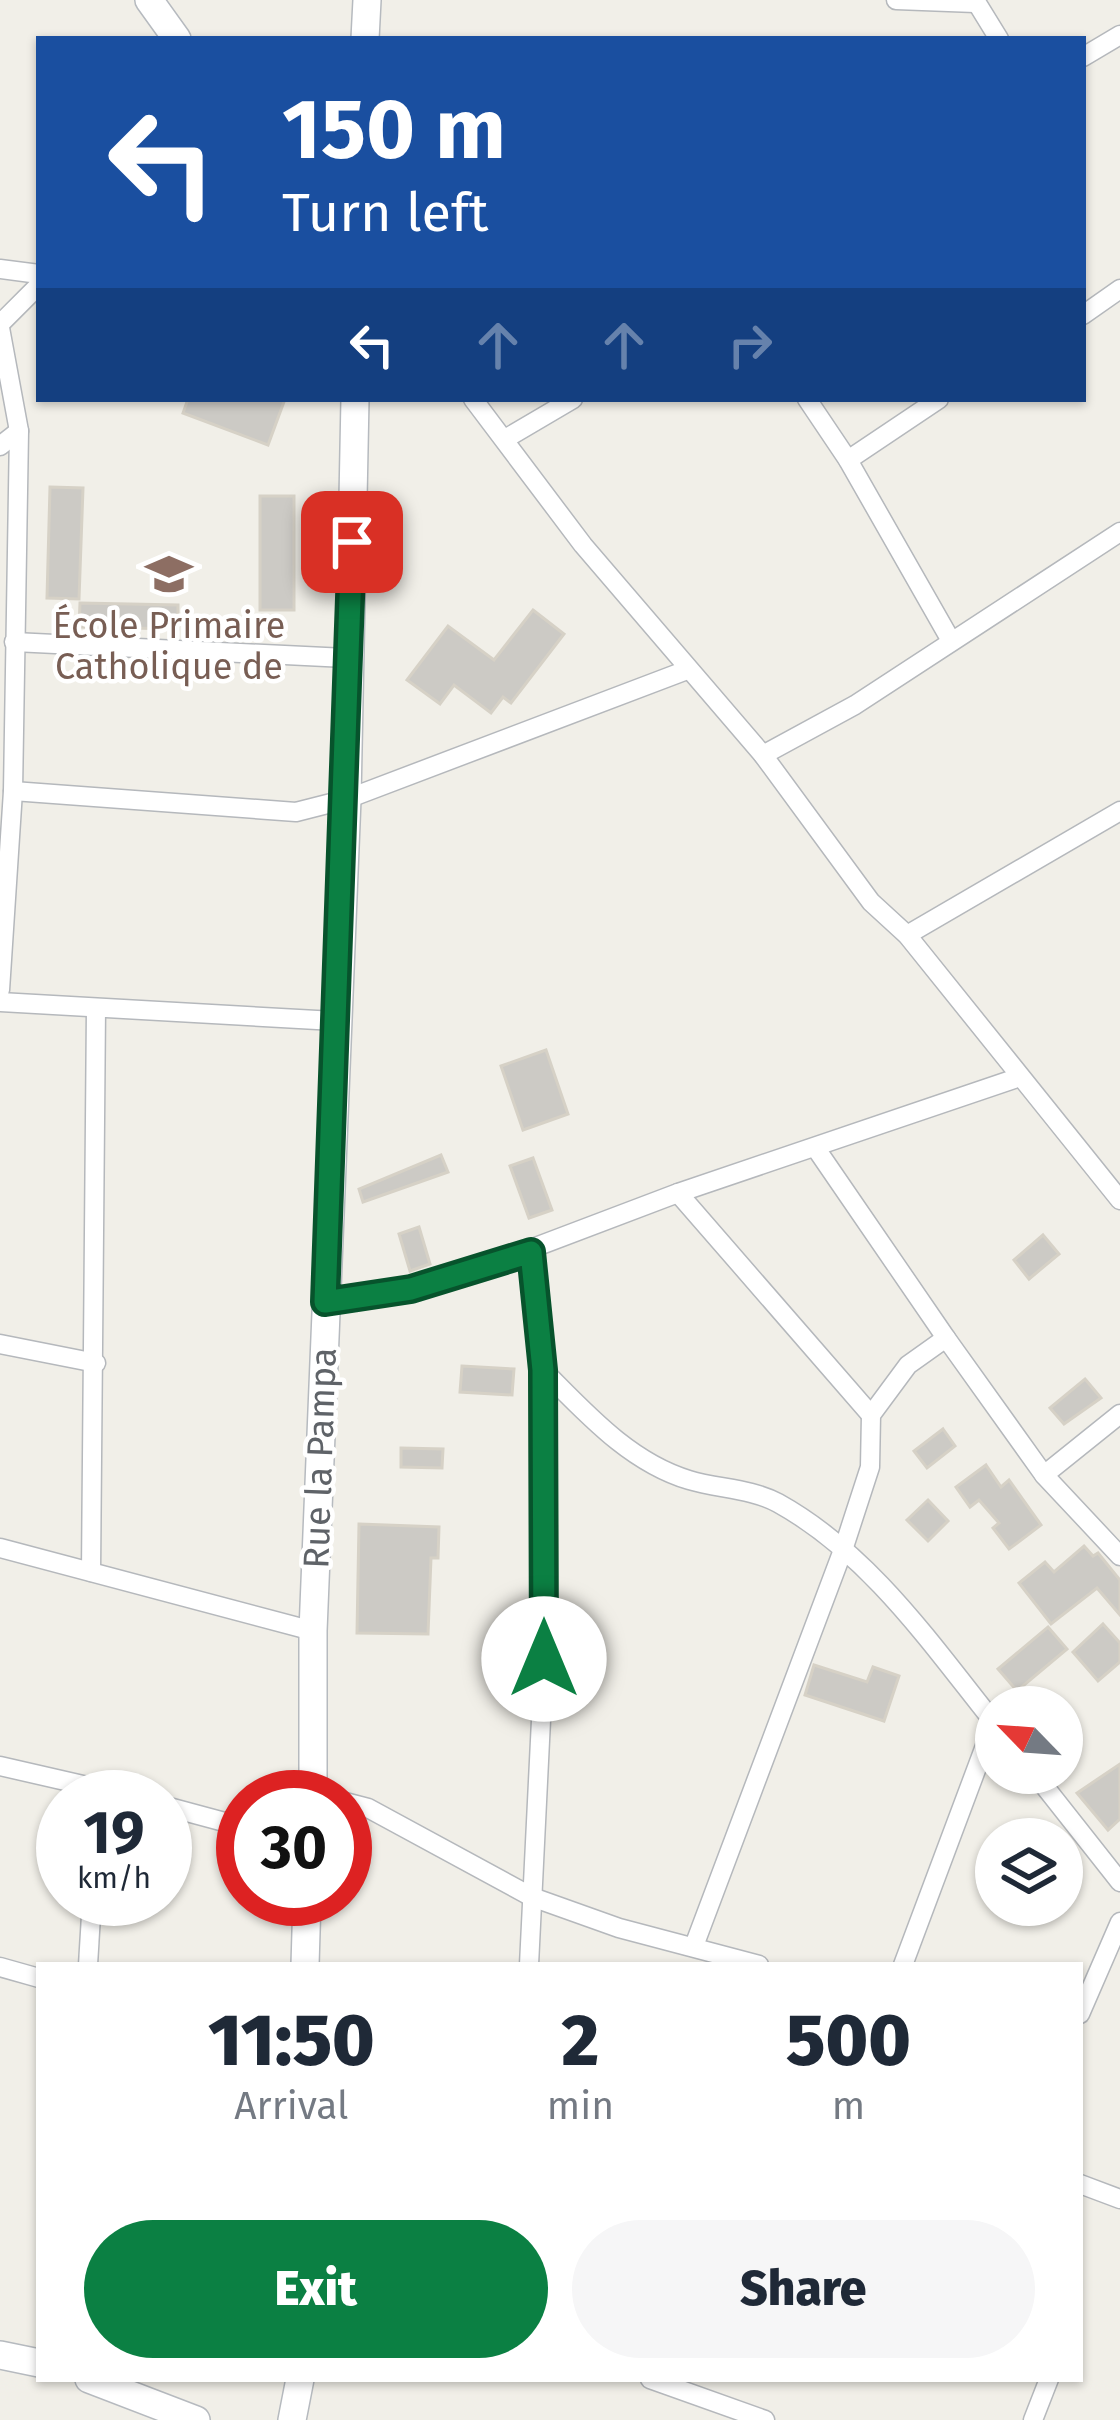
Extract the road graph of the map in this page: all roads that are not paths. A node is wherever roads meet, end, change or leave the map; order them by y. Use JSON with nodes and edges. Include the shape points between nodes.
{"nodes":[{"id":1,"x":149,"y":0,"type":"edge"},
{"id":2,"x":367,"y":0,"type":"edge"},
{"id":3,"x":896,"y":0,"type":"edge"},
{"id":4,"x":975,"y":1,"type":"edge"},
{"id":5,"x":1120,"y":35,"type":"edge"},
{"id":6,"x":175,"y":36,"type":"edge"},
{"id":7,"x":365,"y":36,"type":"edge"},
{"id":8,"x":997,"y":36,"type":"edge"},
{"id":9,"x":1086,"y":55,"type":"edge"},
{"id":10,"x":0,"y":269,"type":"edge"},
{"id":11,"x":36,"y":274,"type":"edge"},
{"id":12,"x":36,"y":288,"type":"edge"},
{"id":13,"x":1120,"y":290,"type":"edge"},
{"id":14,"x":1086,"y":313,"type":"edge"},
{"id":15,"x":0,"y":326,"type":"edge"},
{"id":16,"x":355,"y":402,"type":"edge"},
{"id":17,"x":475,"y":402,"type":"edge"},
{"id":18,"x":568,"y":402,"type":"edge"},
{"id":19,"x":808,"y":402,"type":"edge"},
{"id":20,"x":935,"y":402,"type":"edge"},
{"id":21,"x":19,"y":430,"type":"junction"},
{"id":22,"x":505,"y":439,"type":"junction"},
{"id":23,"x":0,"y":446,"type":"edge"},
{"id":24,"x":848,"y":460,"type":"junction"},
{"id":25,"x":1120,"y":532,"type":"edge"},
{"id":26,"x":950,"y":639,"type":"junction"},
{"id":27,"x":14,"y":642,"type":"junction"},
{"id":28,"x":346,"y":658,"type":"junction"},
{"id":29,"x":687,"y":670,"type":"junction"},
{"id":30,"x":763,"y":755,"type":"junction"},
{"id":31,"x":13,"y":791,"type":"junction"},
{"id":32,"x":347,"y":799,"type":"junction"},
{"id":33,"x":1116,"y":821,"type":"edge"},
{"id":34,"x":907,"y":935,"type":"junction"},
{"id":35,"x":0,"y":990,"type":"edge"},
{"id":36,"x":0,"y":1001,"type":"edge"},
{"id":37,"x":96,"y":1008,"type":"junction"},
{"id":38,"x":335,"y":1021,"type":"junction"},
{"id":39,"x":1020,"y":1077,"type":"junction"},
{"id":40,"x":817,"y":1150,"type":"junction"},
{"id":41,"x":678,"y":1193,"type":"junction"},
{"id":42,"x":1120,"y":1200,"type":"edge"},
{"id":43,"x":531,"y":1252,"type":"junction"},
{"id":44,"x":325,"y":1302,"type":"junction"},
{"id":45,"x":946,"y":1338,"type":"junction"},
{"id":46,"x":0,"y":1344,"type":"edge"},
{"id":47,"x":96,"y":1363,"type":"junction"},
{"id":48,"x":543,"y":1370,"type":"junction"},
{"id":49,"x":1120,"y":1414,"type":"edge"},
{"id":50,"x":871,"y":1415,"type":"junction"},
{"id":51,"x":1044,"y":1475,"type":"junction"},
{"id":52,"x":0,"y":1548,"type":"edge"},
{"id":53,"x":843,"y":1550,"type":"junction"},
{"id":54,"x":1120,"y":1556,"type":"edge"},
{"id":55,"x":91,"y":1572,"type":"junction"},
{"id":56,"x":314,"y":1631,"type":"junction"},
{"id":57,"x":975,"y":1699,"type":"edge"},
{"id":58,"x":0,"y":1766,"type":"edge"},
{"id":59,"x":316,"y":1770,"type":"edge"},
{"id":60,"x":36,"y":1776,"type":"edge"},
{"id":61,"x":975,"y":1776,"type":"edge"},
{"id":62,"x":1051,"y":1794,"type":"edge"},
{"id":63,"x":372,"y":1810,"type":"edge"},
{"id":64,"x":1120,"y":1882,"type":"edge"},
{"id":65,"x":532,"y":1897,"type":"junction"},
{"id":66,"x":1120,"y":1922,"type":"edge"},
{"id":67,"x":90,"y":1926,"type":"edge"},
{"id":68,"x":307,"y":1926,"type":"edge"},
{"id":69,"x":694,"y":1946,"type":"junction"},
{"id":70,"x":88,"y":1962,"type":"edge"},
{"id":71,"x":305,"y":1962,"type":"edge"},
{"id":72,"x":529,"y":1962,"type":"edge"},
{"id":73,"x":749,"y":1962,"type":"edge"},
{"id":74,"x":904,"y":1962,"type":"edge"},
{"id":75,"x":0,"y":1967,"type":"edge"},
{"id":76,"x":36,"y":1977,"type":"edge"},
{"id":77,"x":1083,"y":2007,"type":"edge"},
{"id":78,"x":1083,"y":2185,"type":"edge"},
{"id":79,"x":1120,"y":2199,"type":"edge"},
{"id":80,"x":0,"y":2355,"type":"edge"},
{"id":81,"x":36,"y":2361,"type":"edge"},
{"id":82,"x":97,"y":2382,"type":"edge"},
{"id":83,"x":299,"y":2382,"type":"edge"},
{"id":84,"x":658,"y":2382,"type":"edge"},
{"id":85,"x":1048,"y":2382,"type":"edge"},
{"id":86,"x":196,"y":2420,"type":"edge"},
{"id":87,"x":292,"y":2420,"type":"edge"},
{"id":88,"x":764,"y":2420,"type":"edge"},
{"id":89,"x":1033,"y":2420,"type":"edge"}],
"edges":[{"from":1,"to":6,"type":"street"},
{"from":2,"to":7,"type":"street"},
{"from":3,"to":4,"type":"street"},
{"from":4,"to":8,"type":"street"},
{"from":5,"to":9,"type":"street"},
{"from":10,"to":11,"type":"street"},
{"from":12,"to":15,"type":"street"},
{"from":13,"to":14,"type":"street"},
{"from":15,"to":21,"type":"street"},
{"from":16,"to":28,"type":"street","name":"Rue la Pampa"},
{"from":17,"to":22,"type":"street"},
{"from":18,"to":22,"type":"street"},
{"from":19,"to":24,"type":"street"},
{"from":20,"to":24,"type":"street"},
{"from":21,"to":23,"type":"street"},
{"from":21,"to":27,"type":"street"},
{"from":22,"to":29,"type":"street"},
{"from":24,"to":26,"type":"street"},
{"from":25,"to":26,"type":"street"},
{"from":26,"to":30,"type":"street","via":[[855,705]]},
{"from":27,"to":28,"type":"street"},
{"from":27,"to":31,"type":"street"},
{"from":28,"to":32,"type":"street","name":"Rue la Pampa"},
{"from":29,"to":30,"type":"street"},
{"from":29,"to":32,"type":"street"},
{"from":30,"to":34,"type":"street","via":[[871,902]]},
{"from":31,"to":32,"type":"street","via":[[296,812]]},
{"from":31,"to":35,"type":"street"},
{"from":32,"to":38,"type":"street","name":"Rue la Pampa"},
{"from":33,"to":34,"type":"street"},
{"from":34,"to":39,"type":"street"},
{"from":36,"to":37,"type":"street"},
{"from":37,"to":38,"type":"street"},
{"from":37,"to":47,"type":"street"},
{"from":38,"to":44,"type":"street","name":"Rue la Pampa"},
{"from":39,"to":40,"type":"street"},
{"from":39,"to":42,"type":"street"},
{"from":40,"to":41,"type":"street"},
{"from":40,"to":45,"type":"street"},
{"from":41,"to":43,"type":"street"},
{"from":41,"to":50,"type":"street"},
{"from":43,"to":44,"type":"street","via":[[411,1289]]},
{"from":43,"to":48,"type":"street"},
{"from":44,"to":56,"type":"street","name":"Rue la Pampa"},
{"from":45,"to":50,"type":"street","via":[[908,1365]]},
{"from":45,"to":51,"type":"street"},
{"from":46,"to":47,"type":"street"},
{"from":47,"to":55,"type":"street"},
{"from":48,"to":53,"type":"street","via":[[647,1463],[773,1500]]},
{"from":48,"to":65,"type":"street","via":[[544,1659]]},
{"from":49,"to":51,"type":"street"},
{"from":50,"to":53,"type":"street","via":[[870,1467]]},
{"from":51,"to":54,"type":"street"},
{"from":52,"to":55,"type":"street"},
{"from":53,"to":57,"type":"street","via":[[868,1568]]},
{"from":53,"to":69,"type":"street"},
{"from":55,"to":56,"type":"street"},
{"from":56,"to":59,"type":"street","name":"Rue la Pampa"},
{"from":58,"to":60,"type":"street"},
{"from":61,"to":74,"type":"street"},
{"from":62,"to":64,"type":"street"},
{"from":63,"to":65,"type":"street"},
{"from":65,"to":69,"type":"street"},
{"from":65,"to":72,"type":"street"},
{"from":66,"to":77,"type":"street"},
{"from":67,"to":70,"type":"street"},
{"from":68,"to":71,"type":"street"},
{"from":69,"to":73,"type":"street"},
{"from":75,"to":76,"type":"street"},
{"from":78,"to":79,"type":"street"},
{"from":80,"to":81,"type":"street"},
{"from":82,"to":86,"type":"street"},
{"from":83,"to":87,"type":"street"},
{"from":84,"to":88,"type":"street"},
{"from":85,"to":89,"type":"street"}]}
